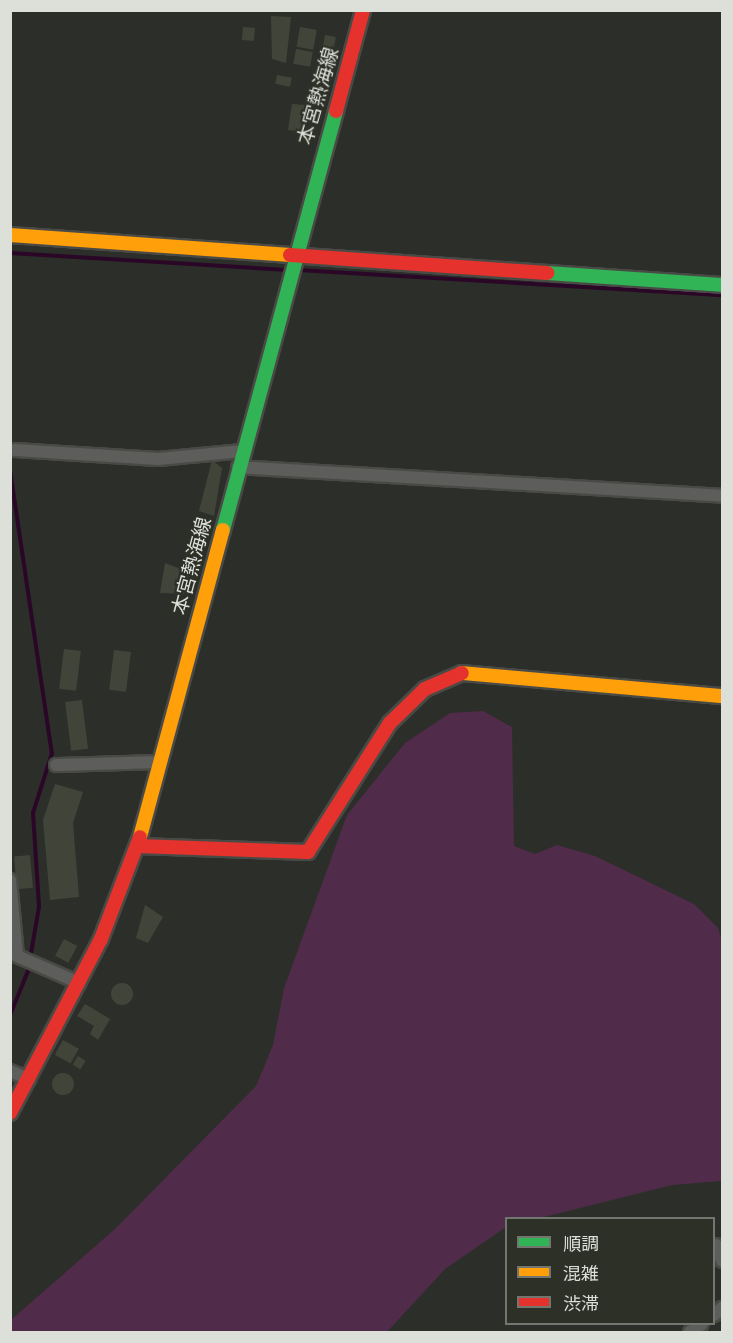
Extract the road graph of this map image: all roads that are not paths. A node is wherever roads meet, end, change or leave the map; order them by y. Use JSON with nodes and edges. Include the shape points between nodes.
{"nodes":[{"id":1,"x":363,"y":10,"type":"edge"},
{"id":2,"x":10,"y":235,"type":"edge"},
{"id":3,"x":295,"y":255,"type":"junction"},
{"id":4,"x":723,"y":285,"type":"edge"},
{"id":5,"x":15,"y":450,"type":"dead end"},
{"id":6,"x":243,"y":451,"type":"junction"},
{"id":7,"x":238,"y":467,"type":"junction"},
{"id":8,"x":723,"y":496,"type":"edge"},
{"id":9,"x":723,"y":696,"type":"edge"},
{"id":10,"x":160,"y":762,"type":"junction"},
{"id":11,"x":56,"y":765,"type":"dead end"},
{"id":12,"x":138,"y":846,"type":"junction"},
{"id":13,"x":10,"y":880,"type":"edge"},
{"id":14,"x":78,"y":983,"type":"junction"},
{"id":15,"x":10,"y":1071,"type":"edge"},
{"id":16,"x":29,"y":1079,"type":"junction"},
{"id":17,"x":10,"y":1113,"type":"edge"},
{"id":18,"x":716,"y":1245,"type":"dead end"},
{"id":19,"x":723,"y":1261,"type":"edge"}],
"edges":[{"from":1,"to":3,"type":"street","name":"本宮熱海線"},
{"from":2,"to":3,"type":"street"},
{"from":3,"to":4,"type":"street"},
{"from":3,"to":6,"type":"street","name":"本宮熱海線"},
{"from":5,"to":6,"type":"street","via":[[158,459]]},
{"from":6,"to":7,"type":"street","name":"本宮熱海線"},
{"from":7,"to":8,"type":"street"},
{"from":7,"to":10,"type":"street","name":"本宮熱海線"},
{"from":9,"to":12,"type":"street","via":[[563,685],[482,672],[450,674],[425,689],[390,723],[308,852]]},
{"from":10,"to":11,"type":"street"},
{"from":10,"to":12,"type":"street","name":"本宮熱海線"},
{"from":12,"to":14,"type":"street","name":"本宮熱海線"},
{"from":13,"to":14,"type":"street","via":[[12,946],[30,963]]},
{"from":14,"to":16,"type":"street","name":"本宮熱海線"},
{"from":15,"to":16,"type":"street"},
{"from":16,"to":17,"type":"street","name":"本宮熱海線"},
{"from":18,"to":19,"type":"street"}]}
